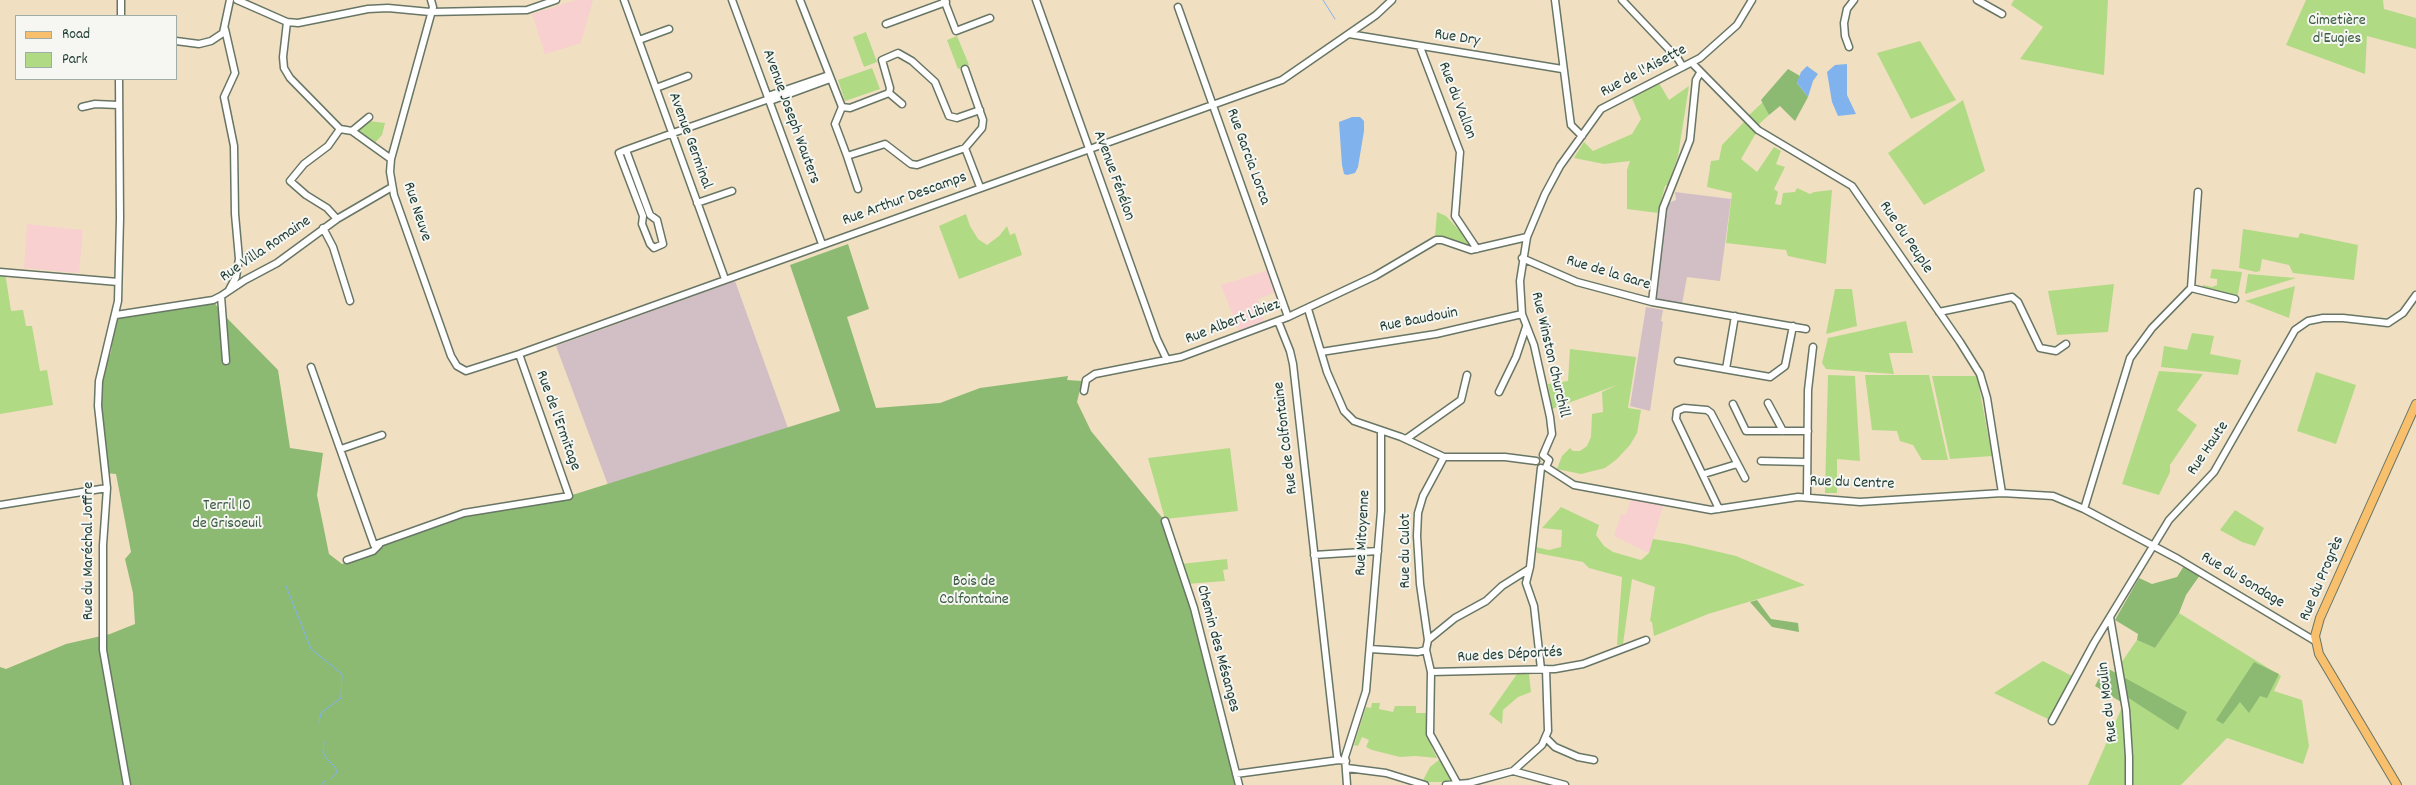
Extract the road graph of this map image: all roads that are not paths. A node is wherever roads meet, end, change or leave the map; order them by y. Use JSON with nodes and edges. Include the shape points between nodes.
{"nodes":[{"id":1,"x":121,"y":0,"type":"edge"},
{"id":2,"x":230,"y":0,"type":"edge"},
{"id":3,"x":237,"y":0,"type":"edge"},
{"id":4,"x":431,"y":0,"type":"edge"},
{"id":5,"x":556,"y":0,"type":"edge"},
{"id":6,"x":624,"y":0,"type":"edge"},
{"id":7,"x":732,"y":0,"type":"edge"},
{"id":8,"x":800,"y":0,"type":"edge"},
{"id":9,"x":1036,"y":0,"type":"edge"},
{"id":10,"x":1392,"y":0,"type":"edge"},
{"id":11,"x":1555,"y":0,"type":"edge"},
{"id":12,"x":1622,"y":0,"type":"edge"},
{"id":13,"x":1752,"y":0,"type":"edge"},
{"id":14,"x":1854,"y":0,"type":"edge"},
{"id":15,"x":1977,"y":0,"type":"edge"},
{"id":16,"x":945,"y":1,"type":"edge"},
{"id":17,"x":1178,"y":7,"type":"dead end"},
{"id":18,"x":430,"y":12,"type":"junction"},
{"id":19,"x":2002,"y":14,"type":"dead end"},
{"id":20,"x":121,"y":15,"type":"edge"},
{"id":21,"x":990,"y":18,"type":"dead end"},
{"id":22,"x":287,"y":22,"type":"junction"},
{"id":23,"x":886,"y":24,"type":"dead end"},
{"id":24,"x":669,"y":29,"type":"dead end"},
{"id":25,"x":225,"y":30,"type":"junction"},
{"id":26,"x":1348,"y":34,"type":"junction"},
{"id":27,"x":639,"y":40,"type":"junction"},
{"id":28,"x":178,"y":41,"type":"edge"},
{"id":29,"x":1420,"y":47,"type":"junction"},
{"id":30,"x":1849,"y":47,"type":"dead end"},
{"id":31,"x":1692,"y":63,"type":"junction"},
{"id":32,"x":1683,"y":67,"type":"junction"},
{"id":33,"x":965,"y":69,"type":"dead end"},
{"id":34,"x":1562,"y":69,"type":"junction"},
{"id":35,"x":1700,"y":73,"type":"junction"},
{"id":36,"x":688,"y":76,"type":"dead end"},
{"id":37,"x":829,"y":77,"type":"junction"},
{"id":38,"x":119,"y":80,"type":"edge"},
{"id":39,"x":656,"y":88,"type":"junction"},
{"id":40,"x":889,"y":94,"type":"junction"},
{"id":41,"x":769,"y":99,"type":"junction"},
{"id":42,"x":902,"y":104,"type":"dead end"},
{"id":43,"x":1213,"y":104,"type":"junction"},
{"id":44,"x":118,"y":105,"type":"junction"},
{"id":45,"x":82,"y":107,"type":"dead end"},
{"id":46,"x":842,"y":107,"type":"junction"},
{"id":47,"x":980,"y":110,"type":"junction"},
{"id":48,"x":369,"y":117,"type":"dead end"},
{"id":49,"x":340,"y":129,"type":"junction"},
{"id":50,"x":352,"y":132,"type":"junction"},
{"id":51,"x":673,"y":133,"type":"junction"},
{"id":52,"x":1582,"y":136,"type":"junction"},
{"id":53,"x":965,"y":148,"type":"junction"},
{"id":54,"x":626,"y":150,"type":"junction"},
{"id":55,"x":1090,"y":150,"type":"junction"},
{"id":56,"x":847,"y":156,"type":"junction"},
{"id":57,"x":391,"y":159,"type":"junction"},
{"id":58,"x":392,"y":187,"type":"junction"},
{"id":59,"x":980,"y":187,"type":"junction"},
{"id":60,"x":858,"y":189,"type":"dead end"},
{"id":61,"x":732,"y":191,"type":"dead end"},
{"id":62,"x":2198,"y":192,"type":"dead end"},
{"id":63,"x":697,"y":203,"type":"junction"},
{"id":64,"x":337,"y":219,"type":"junction"},
{"id":65,"x":323,"y":228,"type":"junction"},
{"id":66,"x":1527,"y":237,"type":"junction"},
{"id":67,"x":822,"y":244,"type":"junction"},
{"id":68,"x":1477,"y":249,"type":"junction"},
{"id":69,"x":1522,"y":258,"type":"junction"},
{"id":70,"x":0,"y":272,"type":"edge"},
{"id":71,"x":725,"y":279,"type":"junction"},
{"id":72,"x":118,"y":282,"type":"junction"},
{"id":73,"x":2192,"y":288,"type":"junction"},
{"id":74,"x":224,"y":295,"type":"junction"},
{"id":75,"x":2416,"y":295,"type":"edge"},
{"id":76,"x":2235,"y":299,"type":"dead end"},
{"id":77,"x":350,"y":301,"type":"dead end"},
{"id":78,"x":1655,"y":302,"type":"junction"},
{"id":79,"x":1308,"y":309,"type":"junction"},
{"id":80,"x":1939,"y":312,"type":"junction"},
{"id":81,"x":1522,"y":314,"type":"junction"},
{"id":82,"x":116,"y":315,"type":"junction"},
{"id":83,"x":1735,"y":316,"type":"junction"},
{"id":84,"x":1288,"y":317,"type":"junction"},
{"id":85,"x":1278,"y":321,"type":"junction"},
{"id":86,"x":1793,"y":326,"type":"junction"},
{"id":87,"x":1526,"y":327,"type":"junction"},
{"id":88,"x":1806,"y":329,"type":"dead end"},
{"id":89,"x":2066,"y":344,"type":"dead end"},
{"id":90,"x":1813,"y":347,"type":"dead end"},
{"id":91,"x":1320,"y":352,"type":"junction"},
{"id":92,"x":519,"y":354,"type":"junction"},
{"id":93,"x":1166,"y":360,"type":"junction"},
{"id":94,"x":226,"y":361,"type":"dead end"},
{"id":95,"x":1678,"y":361,"type":"dead end"},
{"id":96,"x":311,"y":367,"type":"dead end"},
{"id":97,"x":461,"y":369,"type":"joint"},
{"id":98,"x":1726,"y":370,"type":"junction"},
{"id":99,"x":1467,"y":375,"type":"dead end"},
{"id":100,"x":1084,"y":391,"type":"dead end"},
{"id":101,"x":1499,"y":392,"type":"dead end"},
{"id":102,"x":1768,"y":403,"type":"dead end"},
{"id":103,"x":1733,"y":404,"type":"dead end"},
{"id":104,"x":2416,"y":404,"type":"edge"},
{"id":105,"x":1382,"y":431,"type":"junction"},
{"id":106,"x":1783,"y":431,"type":"junction"},
{"id":107,"x":1808,"y":431,"type":"junction"},
{"id":108,"x":382,"y":435,"type":"dead end"},
{"id":109,"x":1406,"y":439,"type":"junction"},
{"id":110,"x":341,"y":449,"type":"junction"},
{"id":111,"x":1543,"y":455,"type":"junction"},
{"id":112,"x":1444,"y":457,"type":"junction"},
{"id":113,"x":1536,"y":461,"type":"junction"},
{"id":114,"x":1761,"y":461,"type":"dead end"},
{"id":115,"x":1807,"y":462,"type":"junction"},
{"id":116,"x":1737,"y":464,"type":"junction"},
{"id":117,"x":1544,"y":468,"type":"junction"},
{"id":118,"x":1704,"y":474,"type":"junction"},
{"id":119,"x":1745,"y":478,"type":"dead end"},
{"id":120,"x":107,"y":488,"type":"junction"},
{"id":121,"x":2002,"y":493,"type":"junction"},
{"id":122,"x":1807,"y":496,"type":"junction"},
{"id":123,"x":0,"y":505,"type":"edge"},
{"id":124,"x":1719,"y":509,"type":"junction"},
{"id":125,"x":2084,"y":509,"type":"junction"},
{"id":126,"x":1165,"y":521,"type":"dead end"},
{"id":127,"x":381,"y":543,"type":"junction"},
{"id":128,"x":2153,"y":547,"type":"junction"},
{"id":129,"x":1378,"y":551,"type":"junction"},
{"id":130,"x":1314,"y":555,"type":"junction"},
{"id":131,"x":347,"y":560,"type":"dead end"},
{"id":132,"x":1529,"y":569,"type":"junction"},
{"id":133,"x":2110,"y":618,"type":"junction"},
{"id":134,"x":1428,"y":640,"type":"junction"},
{"id":135,"x":1646,"y":640,"type":"dead end"},
{"id":136,"x":2315,"y":641,"type":"junction"},
{"id":137,"x":1370,"y":649,"type":"junction"},
{"id":138,"x":1426,"y":650,"type":"junction"},
{"id":139,"x":1544,"y":669,"type":"junction"},
{"id":140,"x":1431,"y":672,"type":"junction"},
{"id":141,"x":2052,"y":720,"type":"dead end"},
{"id":142,"x":1546,"y":738,"type":"junction"},
{"id":143,"x":1594,"y":760,"type":"dead end"},
{"id":144,"x":1344,"y":763,"type":"junction"},
{"id":145,"x":1513,"y":771,"type":"junction"},
{"id":146,"x":1236,"y":774,"type":"junction"},
{"id":147,"x":1457,"y":783,"type":"junction"},
{"id":148,"x":1479,"y":783,"type":"edge"},
{"id":149,"x":1468,"y":784,"type":"edge"},
{"id":150,"x":127,"y":785,"type":"edge"},
{"id":151,"x":1239,"y":785,"type":"edge"},
{"id":152,"x":1347,"y":785,"type":"edge"},
{"id":153,"x":1426,"y":785,"type":"edge"},
{"id":154,"x":1446,"y":785,"type":"edge"},
{"id":155,"x":1565,"y":785,"type":"edge"},
{"id":156,"x":2129,"y":785,"type":"edge"},
{"id":157,"x":2397,"y":785,"type":"edge"}],
"edges":[{"from":1,"to":20,"type":"street"},
{"from":2,"to":25,"type":"street"},
{"from":3,"to":22,"type":"street"},
{"from":4,"to":18,"type":"street","name":"Rue Neuve","via":[[433,7]]},
{"from":5,"to":18,"type":"street","via":[[527,10]]},
{"from":6,"to":27,"type":"street","name":"Avenue Germinal"},
{"from":7,"to":41,"type":"street","name":"Avenue Joseph Wauters"},
{"from":8,"to":37,"type":"street"},
{"from":9,"to":55,"type":"street","name":"Avenue Fénélon"},
{"from":10,"to":26,"type":"street","name":"Rue Arthur Descamps"},
{"from":11,"to":34,"type":"street"},
{"from":12,"to":32,"type":"street"},
{"from":13,"to":31,"type":"street","name":"Rue de l'Aisette","via":[[1738,24]]},
{"from":14,"to":30,"type":"street","via":[[1847,9],[1844,23]]},
{"from":15,"to":19,"type":"street"},
{"from":16,"to":21,"type":"street","via":[[956,31]]},
{"from":16,"to":23,"type":"street"},
{"from":17,"to":43,"type":"street","name":"Rue Garcia Lorca"},
{"from":18,"to":22,"type":"street","via":[[368,9],[298,24]]},
{"from":18,"to":57,"type":"street","name":"Rue Neuve"},
{"from":22,"to":49,"type":"street","via":[[283,44],[284,68],[298,87]]},
{"from":24,"to":27,"type":"street"},
{"from":25,"to":28,"type":"street","via":[[211,41],[199,44]]},
{"from":25,"to":74,"type":"street","via":[[234,74],[224,97],[234,146],[239,259],[236,277]]},
{"from":26,"to":29,"type":"street","name":"Rue Dry"},
{"from":26,"to":43,"type":"street","name":"Rue Arthur Descamps","via":[[1282,80]]},
{"from":27,"to":39,"type":"street","name":"Avenue Germinal"},
{"from":29,"to":34,"type":"street","name":"Rue Dry"},
{"from":29,"to":68,"type":"street","name":"Rue du Vallon","via":[[1460,152],[1455,216]]},
{"from":31,"to":32,"type":"street","name":"Rue de l'Aisette"},
{"from":31,"to":35,"type":"street","name":"Rue du Peuple"},
{"from":32,"to":52,"type":"street","name":"Rue de l'Aisette","via":[[1605,106]]},
{"from":33,"to":47,"type":"street"},
{"from":34,"to":52,"type":"street","via":[[1571,125]]},
{"from":35,"to":78,"type":"street","via":[[1696,78],[1690,140],[1664,208]]},
{"from":35,"to":80,"type":"street","name":"Rue du Peuple","via":[[1758,130],[1852,186]]},
{"from":36,"to":39,"type":"street","name":"Avenue Germinal"},
{"from":37,"to":41,"type":"street"},
{"from":37,"to":46,"type":"street"},
{"from":38,"to":44,"type":"street","name":"Rue du Maréchal Joffre"},
{"from":39,"to":51,"type":"street","name":"Avenue Germinal"},
{"from":40,"to":42,"type":"street"},
{"from":40,"to":46,"type":"street","via":[[850,108]]},
{"from":40,"to":47,"type":"street","via":[[882,60],[901,54],[935,82],[949,116],[957,118]]},
{"from":41,"to":51,"type":"street"},
{"from":41,"to":67,"type":"street","name":"Avenue Joseph Wauters"},
{"from":43,"to":55,"type":"street","name":"Rue Arthur Descamps"},
{"from":43,"to":84,"type":"street","name":"Rue Garcia Lorca"},
{"from":44,"to":45,"type":"street"},
{"from":44,"to":72,"type":"street","name":"Rue du Maréchal Joffre"},
{"from":46,"to":56,"type":"street","via":[[835,124]]},
{"from":47,"to":53,"type":"street","via":[[983,126]]},
{"from":48,"to":50,"type":"street"},
{"from":49,"to":50,"type":"street"},
{"from":49,"to":64,"type":"street","via":[[328,146],[304,164],[290,181],[328,208]]},
{"from":50,"to":57,"type":"street"},
{"from":51,"to":54,"type":"street"},
{"from":51,"to":63,"type":"street","name":"Avenue Germinal"},
{"from":52,"to":66,"type":"street","name":"Rue de l'Aisette","via":[[1549,187]]},
{"from":53,"to":56,"type":"street","via":[[917,165],[885,144]]},
{"from":53,"to":59,"type":"street"},
{"from":54,"to":54,"type":"street","via":[[650,215],[657,220],[663,244],[654,248],[642,224],[643,216],[619,153]]},
{"from":55,"to":59,"type":"street","name":"Rue Arthur Descamps"},
{"from":55,"to":93,"type":"street","name":"Avenue Fénélon"},
{"from":56,"to":60,"type":"street"},
{"from":57,"to":58,"type":"street","name":"Rue Neuve"},
{"from":58,"to":64,"type":"street","name":"Rue Villa Romaine"},
{"from":58,"to":97,"type":"street","name":"Rue Neuve","via":[[451,356]]},
{"from":59,"to":67,"type":"street","name":"Rue Arthur Descamps"},
{"from":61,"to":63,"type":"street","name":"Avenue Germinal"},
{"from":62,"to":73,"type":"street"},
{"from":63,"to":71,"type":"street","name":"Avenue Germinal"},
{"from":64,"to":65,"type":"street","name":"Rue Villa Romaine"},
{"from":65,"to":74,"type":"street","name":"Rue Villa Romaine","via":[[277,263]]},
{"from":65,"to":77,"type":"street","via":[[333,247]]},
{"from":66,"to":68,"type":"street"},
{"from":66,"to":69,"type":"street","name":"Rue de l'Aisette"},
{"from":67,"to":71,"type":"street","name":"Rue Arthur Descamps"},
{"from":68,"to":79,"type":"street","name":"Rue Albert Libiez","via":[[1466,250],[1436,240]]},
{"from":69,"to":78,"type":"street","name":"Rue de la Gare","via":[[1578,282]]},
{"from":69,"to":81,"type":"street","name":"Rue Winston Churchill"},
{"from":70,"to":72,"type":"street"},
{"from":71,"to":92,"type":"street","name":"Rue Arthur Descamps"},
{"from":72,"to":82,"type":"street","name":"Rue du Maréchal Joffre"},
{"from":73,"to":76,"type":"street"},
{"from":73,"to":125,"type":"street","via":[[2157,322],[2130,358]]},
{"from":74,"to":82,"type":"street","name":"Rue Villa Romaine","via":[[213,300]]},
{"from":74,"to":94,"type":"street"},
{"from":75,"to":128,"type":"street","name":"Rue Haute","via":[[2388,324],[2323,318],[2308,321],[2296,329],[2214,472],[2171,516]]},
{"from":78,"to":83,"type":"street","name":"Rue de la Gare"},
{"from":79,"to":84,"type":"street","name":"Rue Albert Libiez"},
{"from":79,"to":91,"type":"street"},
{"from":80,"to":89,"type":"street","via":[[2012,297],[2018,302],[2040,348],[2056,351]]},
{"from":80,"to":121,"type":"street","name":"Rue du Peuple","via":[[1974,362],[1982,380]]},
{"from":81,"to":87,"type":"street","name":"Rue Winston Churchill"},
{"from":81,"to":91,"type":"street","name":"Rue Baudouin","via":[[1436,334]]},
{"from":82,"to":120,"type":"street","name":"Rue du Maréchal Joffre","via":[[98,394]]},
{"from":83,"to":86,"type":"street","name":"Rue de la Gare"},
{"from":83,"to":98,"type":"street"},
{"from":84,"to":85,"type":"street","name":"Rue Albert Libiez"},
{"from":85,"to":93,"type":"street","name":"Rue Albert Libiez"},
{"from":85,"to":130,"type":"street","name":"Rue de Colfontaine","via":[[1293,364]]},
{"from":86,"to":88,"type":"street","name":"Rue de la Gare"},
{"from":86,"to":98,"type":"street","via":[[1785,366],[1777,373],[1770,377]]},
{"from":87,"to":101,"type":"street"},
{"from":87,"to":111,"type":"street","name":"Rue Winston Churchill","via":[[1534,345],[1550,416],[1552,434]]},
{"from":90,"to":107,"type":"street"},
{"from":91,"to":105,"type":"street","via":[[1346,414],[1356,423]]},
{"from":92,"to":97,"type":"street","name":"Rue Arthur Descamps","via":[[472,370]]},
{"from":92,"to":127,"type":"street","name":"Rue de l'Ermitage","via":[[570,496],[464,513]]},
{"from":93,"to":100,"type":"street","name":"Rue Albert Libiez","via":[[1095,374],[1086,380]]},
{"from":95,"to":98,"type":"street"},
{"from":96,"to":110,"type":"street"},
{"from":99,"to":109,"type":"street","via":[[1461,400]]},
{"from":102,"to":106,"type":"street"},
{"from":103,"to":106,"type":"street","via":[[1746,431]]},
{"from":104,"to":136,"type":"main road","name":"Rue du Progrès","via":[[2320,618]]},
{"from":105,"to":109,"type":"street"},
{"from":105,"to":129,"type":"street","name":"Rue Mitoyenne"},
{"from":106,"to":107,"type":"street"},
{"from":107,"to":115,"type":"street"},
{"from":108,"to":110,"type":"street"},
{"from":109,"to":112,"type":"street"},
{"from":110,"to":127,"type":"street","via":[[374,545]]},
{"from":111,"to":113,"type":"street"},
{"from":111,"to":117,"type":"street","via":[[1549,460]]},
{"from":112,"to":113,"type":"street","via":[[1505,456]]},
{"from":112,"to":134,"type":"street","name":"Rue du Culot","via":[[1431,478],[1418,514],[1420,584]]},
{"from":113,"to":117,"type":"street"},
{"from":114,"to":115,"type":"street"},
{"from":115,"to":122,"type":"street"},
{"from":116,"to":118,"type":"street"},
{"from":116,"to":118,"type":"street","via":[[1711,413],[1684,408],[1677,411],[1676,419]]},
{"from":116,"to":119,"type":"street"},
{"from":117,"to":124,"type":"street","name":"Rue du Centre","via":[[1574,485],[1703,509]]},
{"from":117,"to":132,"type":"street"},
{"from":118,"to":124,"type":"street"},
{"from":120,"to":123,"type":"street"},
{"from":120,"to":150,"type":"street","name":"Rue du Maréchal Joffre","via":[[103,538],[103,650]]},
{"from":121,"to":122,"type":"street","name":"Rue du Centre","via":[[1870,502]]},
{"from":121,"to":125,"type":"street","name":"Rue du Centre","via":[[2053,496]]},
{"from":122,"to":124,"type":"street","name":"Rue du Centre"},
{"from":125,"to":128,"type":"street","name":"Rue du Centre"},
{"from":126,"to":146,"type":"street","name":"Chemin des Mésanges","via":[[1195,612]]},
{"from":127,"to":131,"type":"street","via":[[373,551]]},
{"from":128,"to":133,"type":"street","name":"Rue Haute"},
{"from":128,"to":136,"type":"street","name":"Rue du Sondage"},
{"from":129,"to":130,"type":"street"},
{"from":129,"to":137,"type":"street","name":"Rue Mitoyenne"},
{"from":130,"to":144,"type":"street","name":"Rue de Colfontaine"},
{"from":132,"to":134,"type":"street"},
{"from":132,"to":139,"type":"street","via":[[1526,583],[1534,606]]},
{"from":133,"to":141,"type":"street","name":"Rue Haute"},
{"from":133,"to":156,"type":"street","name":"Rue du Moulin","via":[[2126,710]]},
{"from":134,"to":138,"type":"street","name":"Rue du Culot"},
{"from":135,"to":139,"type":"street","name":"Rue des Déportés","via":[[1583,664]]},
{"from":136,"to":157,"type":"main road","name":"Rue du Progrès","via":[[2319,654]]},
{"from":137,"to":138,"type":"street"},
{"from":137,"to":144,"type":"street","name":"Rue Mitoyenne","via":[[1366,691]]},
{"from":138,"to":140,"type":"street"},
{"from":139,"to":140,"type":"street","name":"Rue des Déportés"},
{"from":139,"to":142,"type":"street"},
{"from":140,"to":147,"type":"street","via":[[1430,734]]},
{"from":142,"to":143,"type":"street","via":[[1556,747]]},
{"from":142,"to":145,"type":"street","via":[[1532,757]]},
{"from":144,"to":146,"type":"street"},
{"from":144,"to":152,"type":"street","name":"Rue Mitoyenne"},
{"from":144,"to":153,"type":"street"},
{"from":145,"to":148,"type":"street"},
{"from":145,"to":155,"type":"street"},
{"from":146,"to":151,"type":"street","name":"Chemin des Mésanges"},
{"from":147,"to":149,"type":"street"},
{"from":147,"to":154,"type":"street"},
{"from":148,"to":149,"type":"street"}]}
